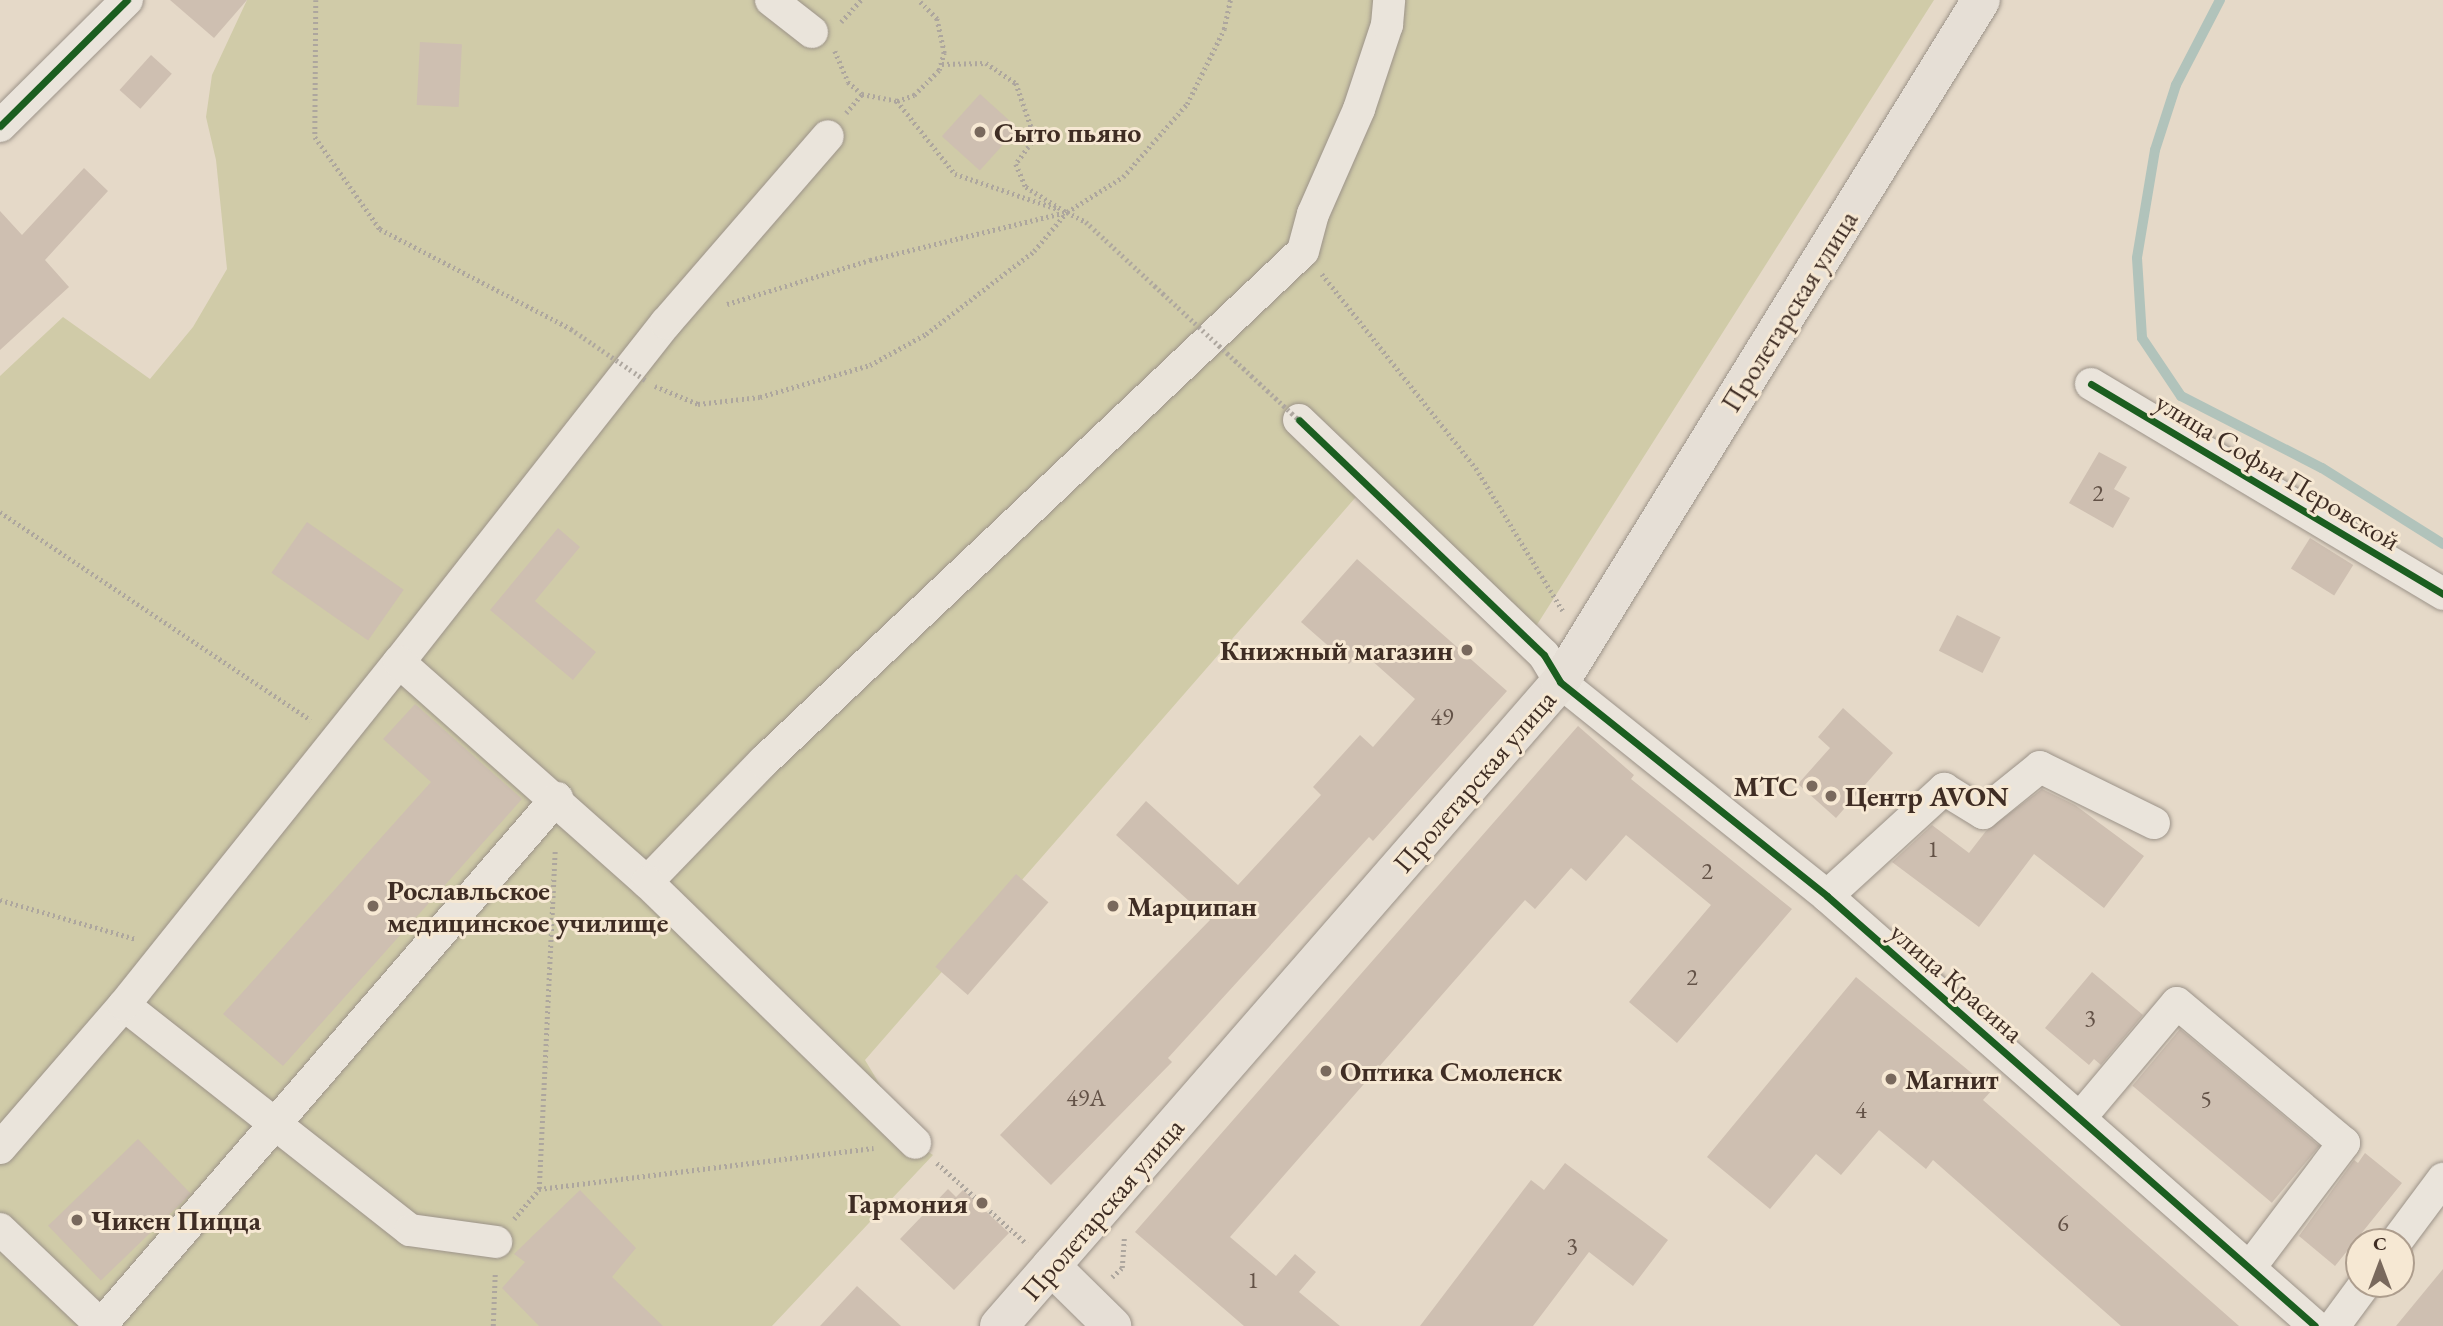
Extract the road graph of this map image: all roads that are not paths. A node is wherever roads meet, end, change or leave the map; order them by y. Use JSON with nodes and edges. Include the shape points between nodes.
{"nodes":[{"id":1,"x":127,"y":0,"type":"edge"},
{"id":2,"x":771,"y":0,"type":"edge"},
{"id":3,"x":1389,"y":0,"type":"edge"},
{"id":4,"x":1981,"y":0,"type":"edge"},
{"id":5,"x":828,"y":35,"type":"road end"},
{"id":6,"x":0,"y":126,"type":"edge"},
{"id":7,"x":828,"y":136,"type":"dead end"},
{"id":8,"x":2091,"y":384,"type":"dead end"},
{"id":9,"x":1299,"y":421,"type":"road end"},
{"id":10,"x":2443,"y":594,"type":"edge"},
{"id":11,"x":399,"y":662,"type":"junction"},
{"id":12,"x":1560,"y":682,"type":"junction"},
{"id":13,"x":557,"y":798,"type":"junction"},
{"id":14,"x":2154,"y":823,"type":"dead end"},
{"id":15,"x":647,"y":882,"type":"junction"},
{"id":16,"x":1827,"y":896,"type":"junction"},
{"id":17,"x":124,"y":1005,"type":"junction"},
{"id":18,"x":2080,"y":1118,"type":"junction"},
{"id":19,"x":277,"y":1126,"type":"junction"},
{"id":20,"x":915,"y":1143,"type":"road end"},
{"id":21,"x":0,"y":1148,"type":"edge"},
{"id":22,"x":2443,"y":1179,"type":"edge"},
{"id":23,"x":2406,"y":1228,"type":"edge"},
{"id":24,"x":0,"y":1229,"type":"edge"},
{"id":25,"x":496,"y":1242,"type":"road end"},
{"id":26,"x":1051,"y":1266,"type":"junction"},
{"id":27,"x":2251,"y":1266,"type":"junction"},
{"id":28,"x":2355,"y":1298,"type":"edge"},
{"id":29,"x":101,"y":1326,"type":"edge"},
{"id":30,"x":999,"y":1326,"type":"edge"},
{"id":31,"x":1112,"y":1326,"type":"edge"},
{"id":32,"x":2315,"y":1326,"type":"edge"},
{"id":33,"x":2334,"y":1326,"type":"edge"}],
"edges":[{"from":1,"to":6,"type":"street"},
{"from":2,"to":5,"type":"street"},
{"from":3,"to":15,"type":"street","via":[[1387,25],[1367,85],[1313,214],[1303,251],[763,762]]},
{"from":4,"to":12,"type":"main road","name":"Пролетарская улица"},
{"from":7,"to":11,"type":"street","via":[[666,323]]},
{"from":8,"to":10,"type":"street","name":"улица Софьи Перовской"},
{"from":9,"to":12,"type":"street","name":"улица Красина","via":[[1544,655]]},
{"from":11,"to":13,"type":"street"},
{"from":11,"to":17,"type":"street"},
{"from":12,"to":16,"type":"street","name":"улица Красина"},
{"from":12,"to":26,"type":"main road","name":"Пролетарская улица"},
{"from":13,"to":15,"type":"street"},
{"from":13,"to":19,"type":"street"},
{"from":14,"to":16,"type":"street","via":[[2039,767],[1983,813],[1944,789]]},
{"from":15,"to":20,"type":"street"},
{"from":16,"to":18,"type":"street","name":"улица Красина"},
{"from":17,"to":19,"type":"street"},
{"from":17,"to":21,"type":"street"},
{"from":18,"to":27,"type":"street","name":"улица Красина"},
{"from":18,"to":27,"type":"street","via":[[2177,1003],[2344,1143]]},
{"from":19,"to":25,"type":"street","via":[[410,1230]]},
{"from":19,"to":29,"type":"street"},
{"from":22,"to":23,"type":"street"},
{"from":24,"to":29,"type":"street"},
{"from":26,"to":30,"type":"main road","name":"Пролетарская улица"},
{"from":26,"to":31,"type":"main road"},
{"from":27,"to":32,"type":"street","name":"улица Красина"},
{"from":28,"to":33,"type":"street"}]}
